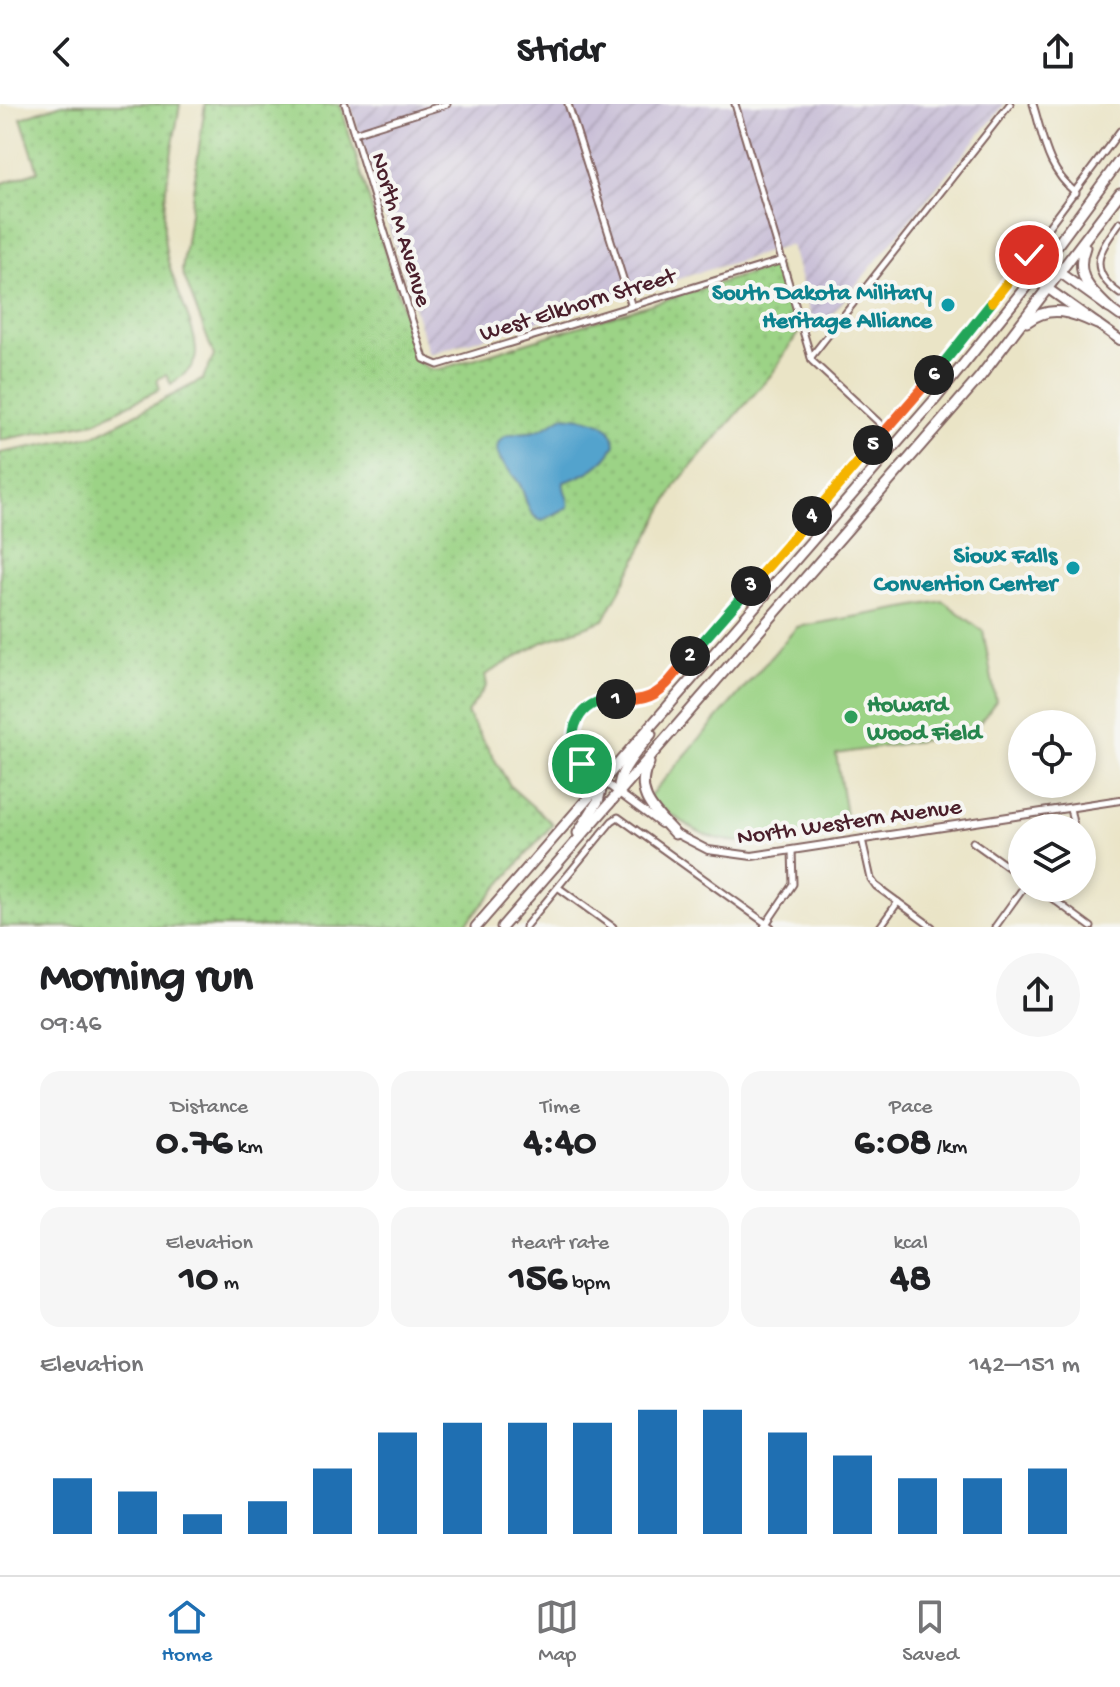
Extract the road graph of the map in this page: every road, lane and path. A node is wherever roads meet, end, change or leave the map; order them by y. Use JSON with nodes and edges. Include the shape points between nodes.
{"nodes":[{"id":1,"x":345,"y":104,"type":"edge"},
{"id":2,"x":447,"y":104,"type":"edge"},
{"id":3,"x":568,"y":104,"type":"edge"},
{"id":4,"x":735,"y":104,"type":"edge"},
{"id":5,"x":1010,"y":104,"type":"edge"},
{"id":6,"x":1033,"y":104,"type":"edge"},
{"id":7,"x":1120,"y":131,"type":"edge"},
{"id":8,"x":354,"y":133,"type":"junction"},
{"id":9,"x":1120,"y":160,"type":"edge"},
{"id":10,"x":1076,"y":193,"type":"junction"},
{"id":11,"x":1120,"y":193,"type":"edge"},
{"id":12,"x":1107,"y":211,"type":"junction"},
{"id":13,"x":1120,"y":222,"type":"edge"},
{"id":14,"x":783,"y":260,"type":"junction"},
{"id":15,"x":1045,"y":262,"type":"junction"},
{"id":16,"x":1061,"y":274,"type":"junction"},
{"id":17,"x":1033,"y":278,"type":"junction"},
{"id":18,"x":1049,"y":289,"type":"junction"},
{"id":19,"x":1120,"y":294,"type":"edge"},
{"id":20,"x":631,"y":304,"type":"junction"},
{"id":21,"x":1109,"y":308,"type":"junction"},
{"id":22,"x":1120,"y":316,"type":"edge"},
{"id":23,"x":1097,"y":324,"type":"junction"},
{"id":24,"x":1015,"y":332,"type":"junction"},
{"id":25,"x":1120,"y":340,"type":"edge"},
{"id":26,"x":811,"y":357,"type":"junction"},
{"id":27,"x":429,"y":363,"type":"joint"},
{"id":28,"x":887,"y":430,"type":"junction"},
{"id":29,"x":672,"y":701,"type":"junction"},
{"id":30,"x":670,"y":735,"type":"junction"},
{"id":31,"x":603,"y":781,"type":"junction"},
{"id":32,"x":619,"y":793,"type":"junction"},
{"id":33,"x":1120,"y":800,"type":"edge"},
{"id":34,"x":1070,"y":807,"type":"junction"},
{"id":35,"x":1071,"y":814,"type":"edge"},
{"id":36,"x":675,"y":834,"type":"junction"},
{"id":37,"x":862,"y":839,"type":"junction"},
{"id":38,"x":973,"y":842,"type":"dead end"},
{"id":39,"x":792,"y":850,"type":"junction"},
{"id":40,"x":559,"y":862,"type":"junction"},
{"id":41,"x":1008,"y":867,"type":"edge"},
{"id":42,"x":558,"y":887,"type":"junction"},
{"id":43,"x":898,"y":902,"type":"junction"},
{"id":44,"x":1013,"y":902,"type":"edge"},
{"id":45,"x":1057,"y":902,"type":"edge"},
{"id":46,"x":767,"y":926,"type":"edge"},
{"id":47,"x":476,"y":927,"type":"edge"},
{"id":48,"x":502,"y":927,"type":"edge"},
{"id":49,"x":525,"y":927,"type":"edge"},
{"id":50,"x":613,"y":927,"type":"edge"},
{"id":51,"x":880,"y":927,"type":"edge"},
{"id":52,"x":932,"y":927,"type":"edge"},
{"id":53,"x":995,"y":927,"type":"edge"},
{"id":54,"x":1091,"y":927,"type":"edge"}],
"edges":[{"from":1,"to":8,"type":"street","name":"North M Avenue"},
{"from":2,"to":8,"type":"street"},
{"from":3,"to":20,"type":"street"},
{"from":4,"to":14,"type":"street"},
{"from":5,"to":26,"type":"street"},
{"from":6,"to":10,"type":"street","via":[[1053,170]]},
{"from":7,"to":10,"type":"street"},
{"from":8,"to":27,"type":"street","name":"North M Avenue"},
{"from":9,"to":15,"type":"highway"},
{"from":10,"to":28,"type":"street"},
{"from":11,"to":12,"type":"highway"},
{"from":12,"to":16,"type":"highway"},
{"from":12,"to":21,"type":"highway","via":[[1081,261],[1086,285]]},
{"from":13,"to":19,"type":"street","via":[[1101,249],[1099,267]]},
{"from":14,"to":20,"type":"street","name":"West Elkhorn Street"},
{"from":14,"to":26,"type":"street"},
{"from":15,"to":16,"type":"main road"},
{"from":15,"to":17,"type":"highway"},
{"from":16,"to":18,"type":"highway"},
{"from":16,"to":21,"type":"main road"},
{"from":17,"to":18,"type":"main road"},
{"from":17,"to":29,"type":"highway","via":[[935,399]]},
{"from":18,"to":23,"type":"main road"},
{"from":18,"to":24,"type":"highway"},
{"from":20,"to":27,"type":"street","name":"West Elkhorn Street","via":[[438,365]]},
{"from":21,"to":22,"type":"main road"},
{"from":23,"to":24,"type":"highway","via":[[1053,311]]},
{"from":23,"to":25,"type":"main road"},
{"from":24,"to":30,"type":"highway"},
{"from":26,"to":28,"type":"street"},
{"from":28,"to":31,"type":"street","via":[[656,694],[641,701],[601,700],[582,714],[573,730],[573,748],[582,764]]},
{"from":29,"to":31,"type":"highway"},
{"from":29,"to":32,"type":"highway","via":[[622,775]]},
{"from":30,"to":32,"type":"highway"},
{"from":30,"to":36,"type":"highway","via":[[646,769],[642,788]]},
{"from":31,"to":32,"type":"street","name":"North Western Avenue"},
{"from":31,"to":40,"type":"highway","via":[[598,801]]},
{"from":31,"to":47,"type":"highway"},
{"from":32,"to":36,"type":"street","name":"North Western Avenue"},
{"from":32,"to":40,"type":"highway"},
{"from":33,"to":34,"type":"street","name":"North Western Avenue"},
{"from":34,"to":35,"type":"street"},
{"from":34,"to":37,"type":"street","name":"North Western Avenue"},
{"from":36,"to":39,"type":"street","name":"North Western Avenue","via":[[729,855]]},
{"from":37,"to":39,"type":"street","name":"North Western Avenue"},
{"from":37,"to":43,"type":"street","via":[[871,879]]},
{"from":38,"to":41,"type":"street"},
{"from":39,"to":46,"type":"street","via":[[793,884]]},
{"from":40,"to":48,"type":"highway"},
{"from":42,"to":46,"type":"street","via":[[618,817]]},
{"from":42,"to":49,"type":"street"},
{"from":42,"to":50,"type":"street"},
{"from":43,"to":51,"type":"street"},
{"from":43,"to":52,"type":"street"},
{"from":44,"to":53,"type":"street"},
{"from":45,"to":54,"type":"street"}]}
